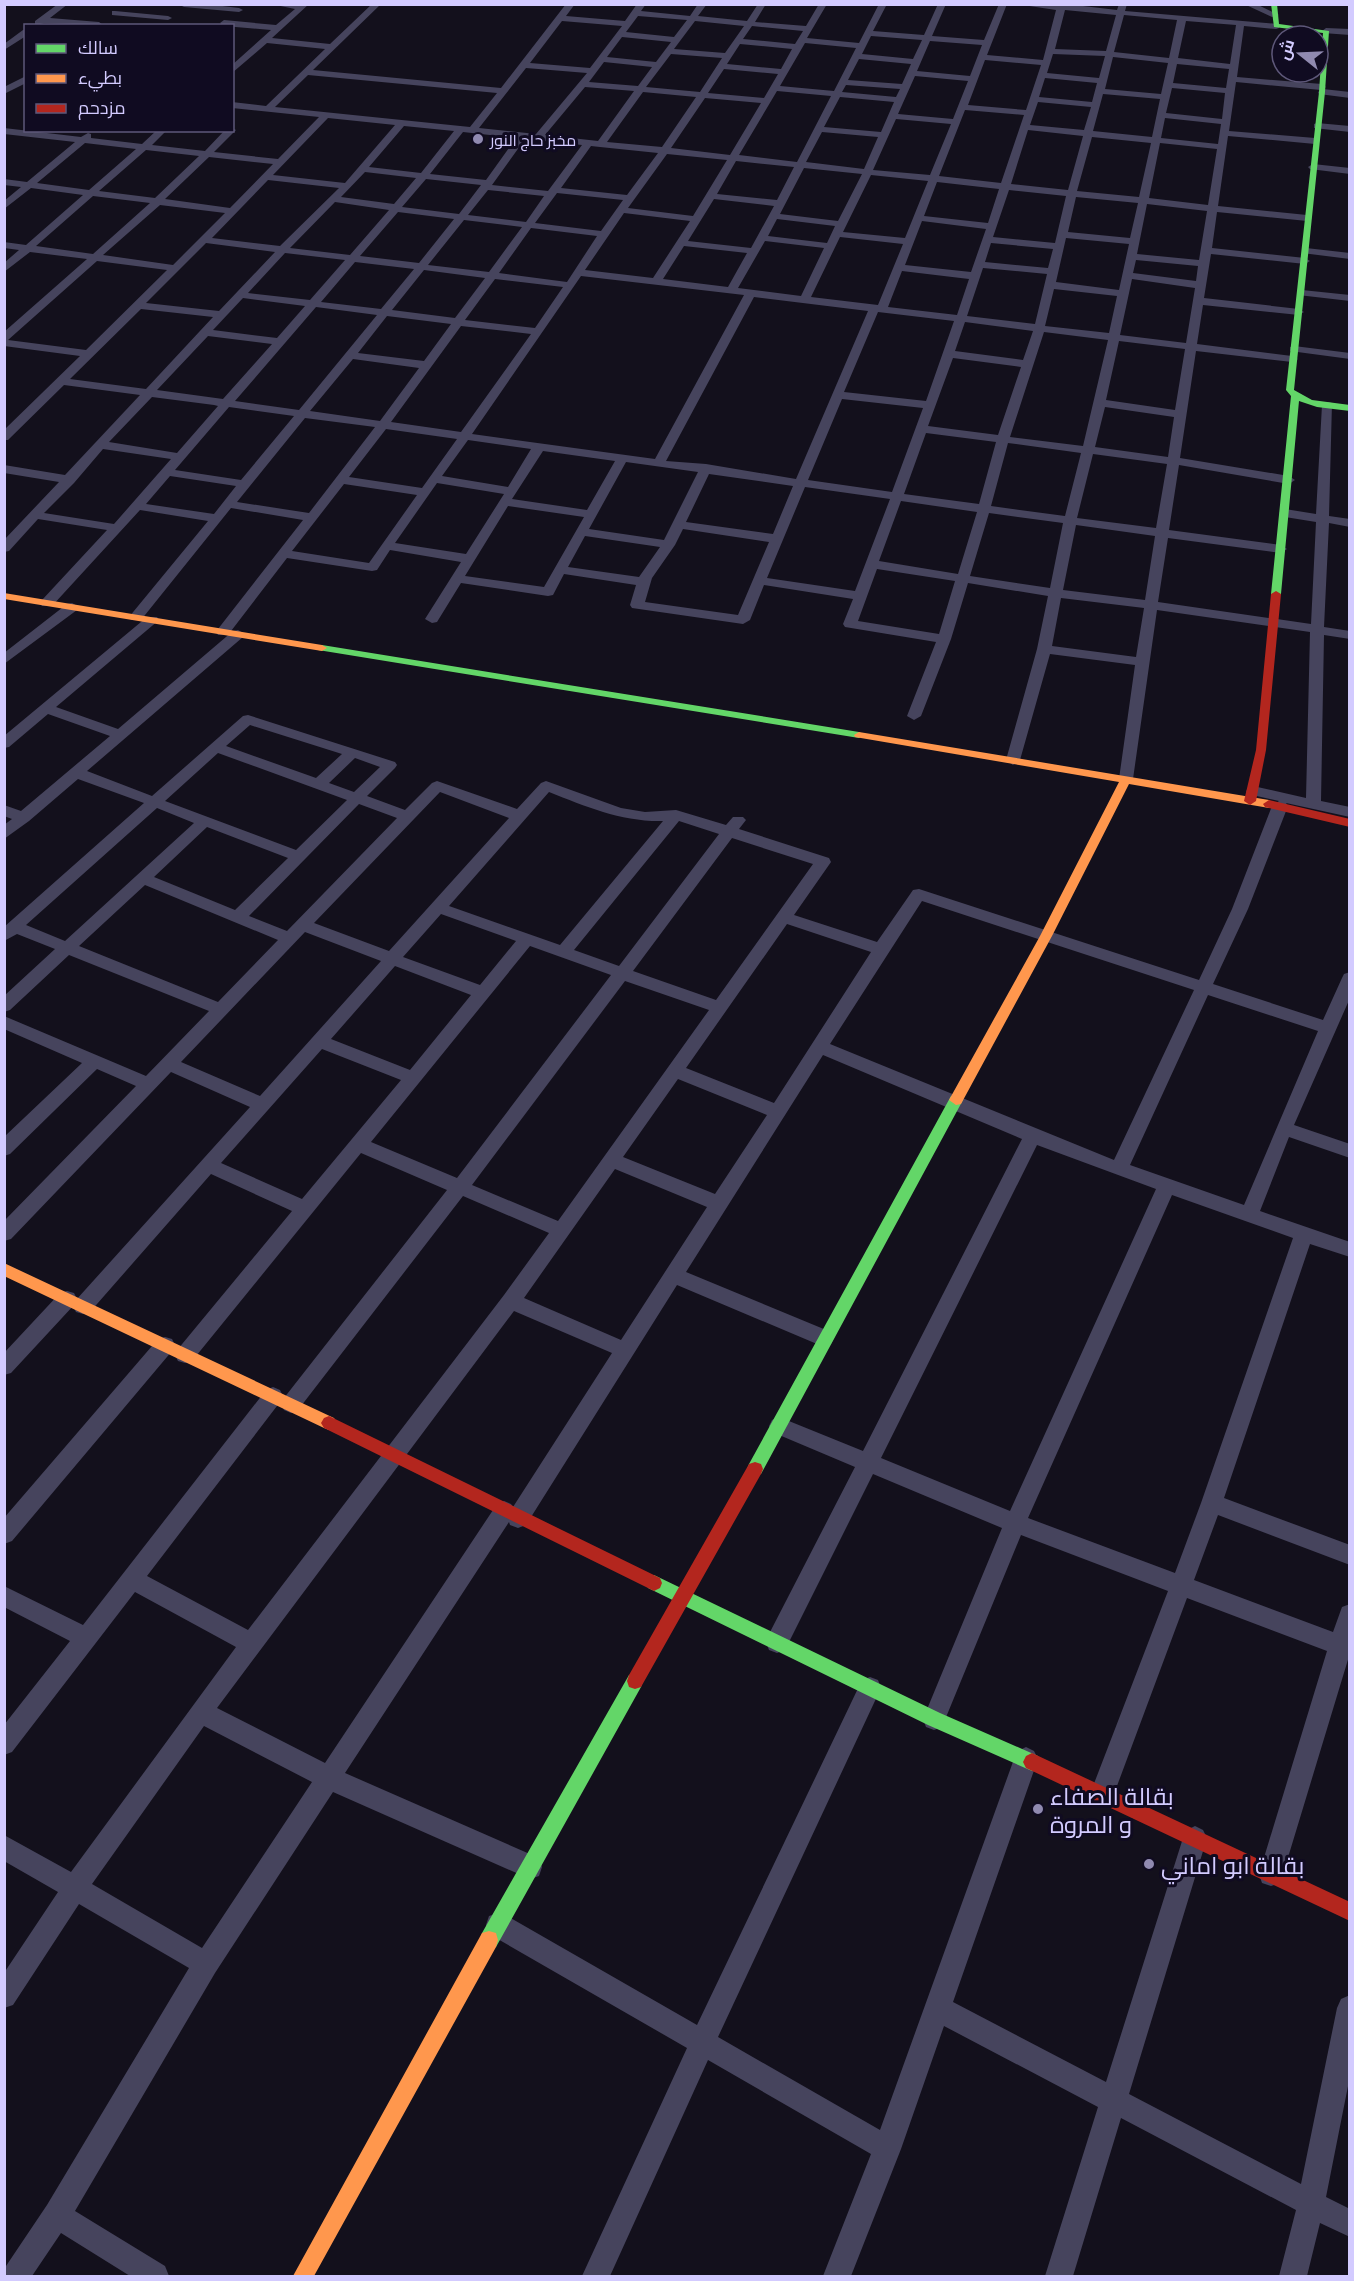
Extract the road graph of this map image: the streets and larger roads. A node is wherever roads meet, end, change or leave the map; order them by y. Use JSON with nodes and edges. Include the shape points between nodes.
{"nodes":[{"id":1,"x":64,"y":4,"type":"edge"},
{"id":2,"x":125,"y":4,"type":"edge"},
{"id":3,"x":275,"y":4,"type":"edge"},
{"id":4,"x":377,"y":4,"type":"edge"},
{"id":5,"x":571,"y":4,"type":"edge"},
{"id":6,"x":642,"y":4,"type":"edge"},
{"id":7,"x":703,"y":4,"type":"edge"},
{"id":8,"x":762,"y":4,"type":"edge"},
{"id":9,"x":823,"y":4,"type":"edge"},
{"id":10,"x":883,"y":4,"type":"edge"},
{"id":11,"x":942,"y":4,"type":"edge"},
{"id":12,"x":1004,"y":4,"type":"edge"},
{"id":13,"x":1020,"y":4,"type":"edge"},
{"id":14,"x":1248,"y":4,"type":"edge"},
{"id":15,"x":185,"y":5,"type":"edge"},
{"id":16,"x":304,"y":6,"type":"edge"},
{"id":17,"x":1061,"y":6,"type":"edge"},
{"id":18,"x":243,"y":7,"type":"edge"},
{"id":19,"x":1121,"y":9,"type":"edge"},
{"id":20,"x":115,"y":13,"type":"junction"},
{"id":21,"x":636,"y":13,"type":"junction"},
{"id":22,"x":1275,"y":15,"type":"edge"},
{"id":23,"x":168,"y":18,"type":"junction"},
{"id":24,"x":559,"y":18,"type":"junction"},
{"id":25,"x":694,"y":18,"type":"junction"},
{"id":26,"x":1182,"y":18,"type":"junction"},
{"id":27,"x":38,"y":23,"type":"edge"},
{"id":28,"x":750,"y":23,"type":"junction"},
{"id":29,"x":1240,"y":23,"type":"junction"},
{"id":30,"x":68,"y":24,"type":"edge"},
{"id":31,"x":100,"y":24,"type":"edge"},
{"id":32,"x":161,"y":24,"type":"edge"},
{"id":33,"x":222,"y":24,"type":"edge"},
{"id":34,"x":628,"y":24,"type":"junction"},
{"id":35,"x":1304,"y":24,"type":"edge"},
{"id":36,"x":234,"y":25,"type":"edge"},
{"id":37,"x":278,"y":28,"type":"junction"},
{"id":38,"x":808,"y":29,"type":"junction"},
{"id":39,"x":15,"y":31,"type":"dead end"},
{"id":40,"x":1330,"y":31,"type":"edge"},
{"id":41,"x":24,"y":32,"type":"edge"},
{"id":42,"x":24,"y":33,"type":"edge"},
{"id":43,"x":868,"y":33,"type":"junction"},
{"id":44,"x":1350,"y":33,"type":"edge"},
{"id":45,"x":620,"y":34,"type":"junction"},
{"id":46,"x":926,"y":38,"type":"junction"},
{"id":47,"x":266,"y":40,"type":"junction"},
{"id":48,"x":676,"y":40,"type":"junction"},
{"id":49,"x":738,"y":41,"type":"junction"},
{"id":50,"x":987,"y":43,"type":"junction"},
{"id":51,"x":799,"y":44,"type":"junction"},
{"id":52,"x":862,"y":46,"type":"junction"},
{"id":53,"x":332,"y":47,"type":"junction"},
{"id":54,"x":4,"y":48,"type":"edge"},
{"id":55,"x":669,"y":51,"type":"junction"},
{"id":56,"x":1050,"y":51,"type":"junction"},
{"id":57,"x":1110,"y":54,"type":"junction"},
{"id":58,"x":728,"y":56,"type":"junction"},
{"id":59,"x":857,"y":56,"type":"junction"},
{"id":60,"x":982,"y":57,"type":"junction"},
{"id":61,"x":602,"y":59,"type":"junction"},
{"id":62,"x":1175,"y":61,"type":"junction"},
{"id":63,"x":916,"y":62,"type":"junction"},
{"id":64,"x":1045,"y":63,"type":"junction"},
{"id":65,"x":523,"y":65,"type":"junction"},
{"id":66,"x":658,"y":65,"type":"junction"},
{"id":67,"x":721,"y":66,"type":"junction"},
{"id":68,"x":234,"y":67,"type":"edge"},
{"id":69,"x":1234,"y":67,"type":"junction"},
{"id":70,"x":593,"y":71,"type":"junction"},
{"id":71,"x":306,"y":72,"type":"junction"},
{"id":72,"x":782,"y":72,"type":"junction"},
{"id":73,"x":912,"y":73,"type":"junction"},
{"id":74,"x":1042,"y":75,"type":"junction"},
{"id":75,"x":972,"y":79,"type":"junction"},
{"id":76,"x":4,"y":81,"type":"edge"},
{"id":77,"x":23,"y":82,"type":"edge"},
{"id":78,"x":843,"y":82,"type":"junction"},
{"id":79,"x":583,"y":84,"type":"junction"},
{"id":80,"x":1322,"y":84,"type":"edge"},
{"id":81,"x":1230,"y":85,"type":"junction"},
{"id":82,"x":1101,"y":86,"type":"junction"},
{"id":83,"x":904,"y":87,"type":"junction"},
{"id":84,"x":773,"y":88,"type":"junction"},
{"id":85,"x":639,"y":90,"type":"junction"},
{"id":86,"x":1322,"y":90,"type":"junction"},
{"id":87,"x":4,"y":91,"type":"edge"},
{"id":88,"x":503,"y":91,"type":"junction"},
{"id":89,"x":1167,"y":91,"type":"junction"},
{"id":90,"x":837,"y":95,"type":"junction"},
{"id":91,"x":1350,"y":95,"type":"edge"},
{"id":92,"x":703,"y":96,"type":"junction"},
{"id":93,"x":1034,"y":99,"type":"junction"},
{"id":94,"x":898,"y":100,"type":"junction"},
{"id":95,"x":765,"y":102,"type":"junction"},
{"id":96,"x":1095,"y":105,"type":"junction"},
{"id":97,"x":234,"y":106,"type":"edge"},
{"id":98,"x":962,"y":107,"type":"junction"},
{"id":99,"x":268,"y":109,"type":"junction"},
{"id":100,"x":1029,"y":113,"type":"junction"},
{"id":101,"x":248,"y":114,"type":"junction"},
{"id":102,"x":326,"y":115,"type":"junction"},
{"id":103,"x":1161,"y":115,"type":"junction"},
{"id":104,"x":891,"y":116,"type":"junction"},
{"id":105,"x":956,"y":122,"type":"junction"},
{"id":106,"x":401,"y":123,"type":"junction"},
{"id":107,"x":1317,"y":126,"type":"junction"},
{"id":108,"x":1226,"y":127,"type":"junction"},
{"id":109,"x":234,"y":128,"type":"edge"},
{"id":110,"x":1024,"y":128,"type":"junction"},
{"id":111,"x":818,"y":129,"type":"junction"},
{"id":112,"x":1350,"y":129,"type":"edge"},
{"id":113,"x":467,"y":130,"type":"junction"},
{"id":114,"x":4,"y":131,"type":"edge"},
{"id":115,"x":24,"y":132,"type":"edge"},
{"id":116,"x":92,"y":132,"type":"edge"},
{"id":117,"x":162,"y":132,"type":"edge"},
{"id":118,"x":230,"y":132,"type":"edge"},
{"id":119,"x":523,"y":135,"type":"junction"},
{"id":120,"x":883,"y":135,"type":"junction"},
{"id":121,"x":1088,"y":135,"type":"junction"},
{"id":122,"x":539,"y":137,"type":"junction"},
{"id":123,"x":14,"y":140,"type":"dead end"},
{"id":124,"x":84,"y":140,"type":"junction"},
{"id":125,"x":1156,"y":141,"type":"junction"},
{"id":126,"x":1316,"y":141,"type":"junction"},
{"id":127,"x":595,"y":143,"type":"junction"},
{"id":128,"x":144,"y":147,"type":"junction"},
{"id":129,"x":1223,"y":147,"type":"junction"},
{"id":130,"x":664,"y":150,"type":"junction"},
{"id":131,"x":206,"y":154,"type":"junction"},
{"id":132,"x":734,"y":157,"type":"junction"},
{"id":133,"x":282,"y":162,"type":"junction"},
{"id":134,"x":800,"y":164,"type":"junction"},
{"id":135,"x":1313,"y":167,"type":"junction"},
{"id":136,"x":361,"y":169,"type":"junction"},
{"id":137,"x":868,"y":171,"type":"junction"},
{"id":138,"x":1350,"y":171,"type":"edge"},
{"id":139,"x":423,"y":176,"type":"junction"},
{"id":140,"x":267,"y":177,"type":"junction"},
{"id":141,"x":933,"y":178,"type":"junction"},
{"id":142,"x":4,"y":182,"type":"edge"},
{"id":143,"x":30,"y":185,"type":"junction"},
{"id":144,"x":487,"y":185,"type":"junction"},
{"id":145,"x":1004,"y":185,"type":"junction"},
{"id":146,"x":348,"y":186,"type":"junction"},
{"id":147,"x":552,"y":192,"type":"junction"},
{"id":148,"x":91,"y":193,"type":"junction"},
{"id":149,"x":1072,"y":193,"type":"junction"},
{"id":150,"x":711,"y":196,"type":"junction"},
{"id":151,"x":630,"y":198,"type":"junction"},
{"id":152,"x":332,"y":199,"type":"junction"},
{"id":153,"x":1142,"y":200,"type":"junction"},
{"id":154,"x":158,"y":201,"type":"junction"},
{"id":155,"x":779,"y":203,"type":"junction"},
{"id":156,"x":4,"y":206,"type":"edge"},
{"id":157,"x":1212,"y":207,"type":"junction"},
{"id":158,"x":395,"y":208,"type":"junction"},
{"id":159,"x":622,"y":210,"type":"junction"},
{"id":160,"x":233,"y":211,"type":"junction"},
{"id":161,"x":461,"y":216,"type":"junction"},
{"id":162,"x":774,"y":216,"type":"junction"},
{"id":163,"x":919,"y":218,"type":"junction"},
{"id":164,"x":1307,"y":218,"type":"junction"},
{"id":165,"x":696,"y":219,"type":"junction"},
{"id":166,"x":528,"y":224,"type":"junction"},
{"id":167,"x":990,"y":225,"type":"junction"},
{"id":168,"x":838,"y":229,"type":"junction"},
{"id":169,"x":604,"y":234,"type":"junction"},
{"id":170,"x":1062,"y":234,"type":"junction"},
{"id":171,"x":762,"y":238,"type":"junction"},
{"id":172,"x":987,"y":239,"type":"junction"},
{"id":173,"x":204,"y":240,"type":"junction"},
{"id":174,"x":910,"y":242,"type":"junction"},
{"id":175,"x":1135,"y":242,"type":"junction"},
{"id":176,"x":680,"y":243,"type":"junction"},
{"id":177,"x":4,"y":245,"type":"edge"},
{"id":178,"x":831,"y":246,"type":"junction"},
{"id":179,"x":1059,"y":247,"type":"junction"},
{"id":180,"x":28,"y":248,"type":"junction"},
{"id":181,"x":282,"y":250,"type":"junction"},
{"id":182,"x":753,"y":251,"type":"junction"},
{"id":183,"x":1207,"y":251,"type":"junction"},
{"id":184,"x":1306,"y":256,"type":"junction"},
{"id":185,"x":1350,"y":256,"type":"edge"},
{"id":186,"x":94,"y":257,"type":"junction"},
{"id":187,"x":1133,"y":257,"type":"junction"},
{"id":188,"x":351,"y":258,"type":"junction"},
{"id":189,"x":979,"y":264,"type":"junction"},
{"id":190,"x":1205,"y":264,"type":"junction"},
{"id":191,"x":420,"y":266,"type":"junction"},
{"id":192,"x":898,"y":267,"type":"junction"},
{"id":193,"x":175,"y":268,"type":"junction"},
{"id":194,"x":4,"y":269,"type":"edge"},
{"id":195,"x":578,"y":272,"type":"junction"},
{"id":196,"x":1053,"y":272,"type":"junction"},
{"id":197,"x":493,"y":276,"type":"junction"},
{"id":198,"x":974,"y":276,"type":"junction"},
{"id":199,"x":1129,"y":276,"type":"junction"},
{"id":200,"x":656,"y":282,"type":"junction"},
{"id":201,"x":569,"y":285,"type":"junction"},
{"id":202,"x":1050,"y":285,"type":"junction"},
{"id":203,"x":1200,"y":285,"type":"junction"},
{"id":204,"x":731,"y":291,"type":"junction"},
{"id":205,"x":752,"y":293,"type":"junction"},
{"id":206,"x":1302,"y":293,"type":"junction"},
{"id":207,"x":1124,"y":294,"type":"junction"},
{"id":208,"x":242,"y":295,"type":"junction"},
{"id":209,"x":1350,"y":298,"type":"edge"},
{"id":210,"x":804,"y":300,"type":"junction"},
{"id":211,"x":1198,"y":301,"type":"junction"},
{"id":212,"x":312,"y":304,"type":"junction"},
{"id":213,"x":138,"y":305,"type":"junction"},
{"id":214,"x":878,"y":309,"type":"junction"},
{"id":215,"x":1299,"y":312,"type":"junction"},
{"id":216,"x":384,"y":313,"type":"junction"},
{"id":217,"x":223,"y":315,"type":"junction"},
{"id":218,"x":4,"y":320,"type":"edge"},
{"id":219,"x":960,"y":320,"type":"junction"},
{"id":220,"x":22,"y":322,"type":"junction"},
{"id":221,"x":457,"y":322,"type":"junction"},
{"id":222,"x":1039,"y":329,"type":"junction"},
{"id":223,"x":538,"y":332,"type":"junction"},
{"id":224,"x":207,"y":333,"type":"junction"},
{"id":225,"x":4,"y":338,"type":"edge"},
{"id":226,"x":1114,"y":339,"type":"junction"},
{"id":227,"x":279,"y":342,"type":"junction"},
{"id":228,"x":4,"y":343,"type":"edge"},
{"id":229,"x":1190,"y":348,"type":"junction"},
{"id":230,"x":89,"y":354,"type":"junction"},
{"id":231,"x":949,"y":354,"type":"junction"},
{"id":232,"x":1293,"y":354,"type":"junction"},
{"id":233,"x":350,"y":355,"type":"junction"},
{"id":234,"x":1350,"y":356,"type":"edge"},
{"id":235,"x":1026,"y":364,"type":"junction"},
{"id":236,"x":425,"y":365,"type":"junction"},
{"id":237,"x":61,"y":381,"type":"junction"},
{"id":238,"x":151,"y":393,"type":"junction"},
{"id":239,"x":838,"y":395,"type":"junction"},
{"id":240,"x":1295,"y":397,"type":"junction"},
{"id":241,"x":1100,"y":403,"type":"junction"},
{"id":242,"x":226,"y":404,"type":"junction"},
{"id":243,"x":931,"y":405,"type":"junction"},
{"id":244,"x":1328,"y":405,"type":"junction"},
{"id":245,"x":1350,"y":408,"type":"edge"},
{"id":246,"x":301,"y":414,"type":"junction"},
{"id":247,"x":1179,"y":414,"type":"junction"},
{"id":248,"x":383,"y":425,"type":"junction"},
{"id":249,"x":922,"y":429,"type":"junction"},
{"id":250,"x":465,"y":435,"type":"junction"},
{"id":251,"x":4,"y":437,"type":"edge"},
{"id":252,"x":1002,"y":440,"type":"junction"},
{"id":253,"x":102,"y":445,"type":"junction"},
{"id":254,"x":540,"y":445,"type":"junction"},
{"id":255,"x":1089,"y":451,"type":"junction"},
{"id":256,"x":180,"y":457,"type":"junction"},
{"id":257,"x":623,"y":457,"type":"junction"},
{"id":258,"x":1174,"y":461,"type":"junction"},
{"id":259,"x":659,"y":462,"type":"junction"},
{"id":260,"x":706,"y":468,"type":"junction"},
{"id":261,"x":4,"y":469,"type":"edge"},
{"id":262,"x":166,"y":472,"type":"junction"},
{"id":263,"x":435,"y":479,"type":"junction"},
{"id":264,"x":70,"y":480,"type":"junction"},
{"id":265,"x":341,"y":480,"type":"junction"},
{"id":266,"x":1289,"y":480,"type":"junction"},
{"id":267,"x":801,"y":483,"type":"junction"},
{"id":268,"x":244,"y":484,"type":"junction"},
{"id":269,"x":425,"y":492,"type":"junction"},
{"id":270,"x":507,"y":496,"type":"junction"},
{"id":271,"x":895,"y":498,"type":"junction"},
{"id":272,"x":227,"y":504,"type":"junction"},
{"id":273,"x":137,"y":506,"type":"junction"},
{"id":274,"x":984,"y":510,"type":"junction"},
{"id":275,"x":1285,"y":513,"type":"junction"},
{"id":276,"x":591,"y":514,"type":"junction"},
{"id":277,"x":36,"y":515,"type":"junction"},
{"id":278,"x":311,"y":517,"type":"junction"},
{"id":279,"x":216,"y":518,"type":"junction"},
{"id":280,"x":1321,"y":519,"type":"junction"},
{"id":281,"x":1070,"y":522,"type":"junction"},
{"id":282,"x":1350,"y":523,"type":"edge"},
{"id":283,"x":680,"y":525,"type":"junction"},
{"id":284,"x":117,"y":528,"type":"junction"},
{"id":285,"x":580,"y":532,"type":"junction"},
{"id":286,"x":1161,"y":533,"type":"junction"},
{"id":287,"x":778,"y":539,"type":"junction"},
{"id":288,"x":669,"y":545,"type":"junction"},
{"id":289,"x":387,"y":546,"type":"junction"},
{"id":290,"x":4,"y":548,"type":"edge"},
{"id":291,"x":1281,"y":549,"type":"junction"},
{"id":292,"x":283,"y":554,"type":"junction"},
{"id":293,"x":470,"y":559,"type":"junction"},
{"id":294,"x":872,"y":564,"type":"junction"},
{"id":295,"x":561,"y":570,"type":"junction"},
{"id":296,"x":962,"y":578,"type":"junction"},
{"id":297,"x":457,"y":579,"type":"junction"},
{"id":298,"x":761,"y":581,"type":"junction"},
{"id":299,"x":644,"y":582,"type":"junction"},
{"id":300,"x":1056,"y":593,"type":"junction"},
{"id":301,"x":4,"y":596,"type":"edge"},
{"id":302,"x":860,"y":596,"type":"junction"},
{"id":303,"x":47,"y":603,"type":"junction"},
{"id":304,"x":72,"y":607,"type":"junction"},
{"id":305,"x":1152,"y":607,"type":"junction"},
{"id":306,"x":136,"y":617,"type":"junction"},
{"id":307,"x":432,"y":619,"type":"dead end"},
{"id":308,"x":152,"y":620,"type":"junction"},
{"id":309,"x":1275,"y":623,"type":"junction"},
{"id":310,"x":1317,"y":630,"type":"junction"},
{"id":311,"x":222,"y":632,"type":"junction"},
{"id":312,"x":238,"y":634,"type":"junction"},
{"id":313,"x":1350,"y":635,"type":"edge"},
{"id":314,"x":944,"y":639,"type":"junction"},
{"id":315,"x":1044,"y":649,"type":"junction"},
{"id":316,"x":4,"y":660,"type":"edge"},
{"id":317,"x":1141,"y":662,"type":"junction"},
{"id":318,"x":47,"y":709,"type":"junction"},
{"id":319,"x":914,"y":717,"type":"dead end"},
{"id":320,"x":122,"y":735,"type":"junction"},
{"id":321,"x":4,"y":744,"type":"edge"},
{"id":322,"x":215,"y":747,"type":"junction"},
{"id":323,"x":352,"y":753,"type":"junction"},
{"id":324,"x":1013,"y":760,"type":"junction"},
{"id":325,"x":77,"y":773,"type":"junction"},
{"id":326,"x":1126,"y":779,"type":"junction"},
{"id":327,"x":318,"y":784,"type":"junction"},
{"id":328,"x":1252,"y":796,"type":"junction"},
{"id":329,"x":357,"y":798,"type":"junction"},
{"id":330,"x":156,"y":802,"type":"junction"},
{"id":331,"x":1313,"y":805,"type":"junction"},
{"id":332,"x":1280,"y":806,"type":"junction"},
{"id":333,"x":4,"y":810,"type":"edge"},
{"id":334,"x":1350,"y":812,"type":"edge"},
{"id":335,"x":676,"y":815,"type":"junction"},
{"id":336,"x":407,"y":816,"type":"junction"},
{"id":337,"x":519,"y":816,"type":"junction"},
{"id":338,"x":24,"y":818,"type":"junction"},
{"id":339,"x":205,"y":821,"type":"junction"},
{"id":340,"x":1350,"y":823,"type":"edge"},
{"id":341,"x":734,"y":826,"type":"junction"},
{"id":342,"x":4,"y":834,"type":"edge"},
{"id":343,"x":298,"y":856,"type":"junction"},
{"id":344,"x":143,"y":878,"type":"junction"},
{"id":345,"x":439,"y":908,"type":"junction"},
{"id":346,"x":784,"y":917,"type":"junction"},
{"id":347,"x":237,"y":918,"type":"junction"},
{"id":348,"x":303,"y":925,"type":"junction"},
{"id":349,"x":10,"y":932,"type":"edge"},
{"id":350,"x":1046,"y":936,"type":"junction"},
{"id":351,"x":290,"y":939,"type":"junction"},
{"id":352,"x":527,"y":939,"type":"junction"},
{"id":353,"x":67,"y":948,"type":"junction"},
{"id":354,"x":879,"y":950,"type":"junction"},
{"id":355,"x":563,"y":952,"type":"junction"},
{"id":356,"x":393,"y":959,"type":"junction"},
{"id":357,"x":622,"y":974,"type":"junction"},
{"id":358,"x":1350,"y":978,"type":"edge"},
{"id":359,"x":1203,"y":989,"type":"junction"},
{"id":360,"x":483,"y":993,"type":"junction"},
{"id":361,"x":4,"y":1006,"type":"edge"},
{"id":362,"x":720,"y":1008,"type":"junction"},
{"id":363,"x":220,"y":1009,"type":"junction"},
{"id":364,"x":4,"y":1022,"type":"edge"},
{"id":365,"x":1327,"y":1028,"type":"junction"},
{"id":366,"x":318,"y":1041,"type":"junction"},
{"id":367,"x":820,"y":1047,"type":"junction"},
{"id":368,"x":94,"y":1061,"type":"junction"},
{"id":369,"x":168,"y":1063,"type":"junction"},
{"id":370,"x":676,"y":1071,"type":"junction"},
{"id":371,"x":412,"y":1078,"type":"junction"},
{"id":372,"x":148,"y":1084,"type":"junction"},
{"id":373,"x":955,"y":1102,"type":"junction"},
{"id":374,"x":261,"y":1104,"type":"junction"},
{"id":375,"x":778,"y":1112,"type":"junction"},
{"id":376,"x":4,"y":1124,"type":"edge"},
{"id":377,"x":1284,"y":1128,"type":"junction"},
{"id":378,"x":22,"y":1130,"type":"junction"},
{"id":379,"x":1033,"y":1136,"type":"junction"},
{"id":380,"x":358,"y":1144,"type":"junction"},
{"id":381,"x":4,"y":1149,"type":"edge"},
{"id":382,"x":1350,"y":1151,"type":"edge"},
{"id":383,"x":612,"y":1160,"type":"junction"},
{"id":384,"x":208,"y":1165,"type":"junction"},
{"id":385,"x":1119,"y":1169,"type":"junction"},
{"id":386,"x":1167,"y":1186,"type":"junction"},
{"id":387,"x":460,"y":1187,"type":"junction"},
{"id":388,"x":717,"y":1203,"type":"junction"},
{"id":389,"x":306,"y":1209,"type":"junction"},
{"id":390,"x":1250,"y":1214,"type":"junction"},
{"id":391,"x":561,"y":1230,"type":"junction"},
{"id":392,"x":4,"y":1234,"type":"edge"},
{"id":393,"x":1304,"y":1234,"type":"junction"},
{"id":394,"x":1350,"y":1250,"type":"edge"},
{"id":395,"x":4,"y":1269,"type":"edge"},
{"id":396,"x":673,"y":1275,"type":"junction"},
{"id":397,"x":511,"y":1301,"type":"junction"},
{"id":398,"x":75,"y":1302,"type":"junction"},
{"id":399,"x":824,"y":1338,"type":"junction"},
{"id":400,"x":165,"y":1346,"type":"junction"},
{"id":401,"x":625,"y":1350,"type":"junction"},
{"id":402,"x":185,"y":1355,"type":"junction"},
{"id":403,"x":4,"y":1367,"type":"edge"},
{"id":404,"x":282,"y":1400,"type":"junction"},
{"id":405,"x":779,"y":1426,"type":"junction"},
{"id":406,"x":394,"y":1456,"type":"junction"},
{"id":407,"x":866,"y":1463,"type":"junction"},
{"id":408,"x":1212,"y":1503,"type":"junction"},
{"id":409,"x":511,"y":1515,"type":"junction"},
{"id":410,"x":1015,"y":1523,"type":"junction"},
{"id":411,"x":4,"y":1534,"type":"edge"},
{"id":412,"x":1350,"y":1555,"type":"edge"},
{"id":413,"x":131,"y":1579,"type":"junction"},
{"id":414,"x":1180,"y":1587,"type":"junction"},
{"id":415,"x":4,"y":1596,"type":"edge"},
{"id":416,"x":683,"y":1597,"type":"junction"},
{"id":417,"x":1350,"y":1614,"type":"edge"},
{"id":418,"x":86,"y":1638,"type":"junction"},
{"id":419,"x":777,"y":1642,"type":"junction"},
{"id":420,"x":252,"y":1644,"type":"junction"},
{"id":421,"x":1341,"y":1646,"type":"junction"},
{"id":422,"x":870,"y":1688,"type":"junction"},
{"id":423,"x":200,"y":1712,"type":"junction"},
{"id":424,"x":934,"y":1719,"type":"junction"},
{"id":425,"x":4,"y":1744,"type":"edge"},
{"id":426,"x":1026,"y":1758,"type":"junction"},
{"id":427,"x":327,"y":1777,"type":"junction"},
{"id":428,"x":1102,"y":1794,"type":"junction"},
{"id":429,"x":1195,"y":1838,"type":"junction"},
{"id":430,"x":4,"y":1847,"type":"edge"},
{"id":431,"x":530,"y":1868,"type":"junction"},
{"id":432,"x":1271,"y":1874,"type":"junction"},
{"id":433,"x":74,"y":1889,"type":"junction"},
{"id":434,"x":1350,"y":1911,"type":"edge"},
{"id":435,"x":498,"y":1925,"type":"junction"},
{"id":436,"x":206,"y":1964,"type":"junction"},
{"id":437,"x":4,"y":1996,"type":"edge"},
{"id":438,"x":1350,"y":2008,"type":"edge"},
{"id":439,"x":939,"y":2009,"type":"junction"},
{"id":440,"x":702,"y":2043,"type":"junction"},
{"id":441,"x":1114,"y":2101,"type":"junction"},
{"id":442,"x":888,"y":2149,"type":"junction"},
{"id":443,"x":1311,"y":2203,"type":"junction"},
{"id":444,"x":57,"y":2214,"type":"junction"},
{"id":445,"x":1350,"y":2224,"type":"edge"},
{"id":446,"x":16,"y":2277,"type":"edge"},
{"id":447,"x":155,"y":2277,"type":"edge"},
{"id":448,"x":303,"y":2277,"type":"edge"},
{"id":449,"x":596,"y":2277,"type":"edge"},
{"id":450,"x":837,"y":2277,"type":"edge"},
{"id":451,"x":1059,"y":2277,"type":"edge"},
{"id":452,"x":1293,"y":2277,"type":"edge"}],
"edges":[{"from":1,"to":27,"type":"street"},
{"from":2,"to":20,"type":"street"},
{"from":3,"to":16,"type":"street"},
{"from":4,"to":53,"type":"street"},
{"from":5,"to":24,"type":"street"},
{"from":6,"to":21,"type":"street"},
{"from":7,"to":25,"type":"street"},
{"from":8,"to":28,"type":"street"},
{"from":9,"to":38,"type":"street"},
{"from":10,"to":43,"type":"street"},
{"from":11,"to":46,"type":"street"},
{"from":12,"to":50,"type":"street"},
{"from":13,"to":17,"type":"street"},
{"from":14,"to":22,"type":"street"},
{"from":15,"to":18,"type":"street"},
{"from":15,"to":23,"type":"street"},
{"from":16,"to":37,"type":"street"},
{"from":17,"to":19,"type":"street"},
{"from":17,"to":56,"type":"street"},
{"from":18,"to":33,"type":"street"},
{"from":19,"to":26,"type":"street"},
{"from":19,"to":57,"type":"street"},
{"from":20,"to":23,"type":"street"},
{"from":20,"to":31,"type":"street"},
{"from":21,"to":25,"type":"street"},
{"from":21,"to":34,"type":"street"},
{"from":22,"to":29,"type":"street"},
{"from":22,"to":35,"type":"street"},
{"from":23,"to":32,"type":"street"},
{"from":24,"to":34,"type":"street"},
{"from":24,"to":65,"type":"street"},
{"from":25,"to":28,"type":"street"},
{"from":25,"to":48,"type":"street"},
{"from":26,"to":29,"type":"street"},
{"from":26,"to":62,"type":"street"},
{"from":27,"to":30,"type":"street"},
{"from":28,"to":38,"type":"street"},
{"from":28,"to":49,"type":"street"},
{"from":29,"to":69,"type":"street"},
{"from":34,"to":45,"type":"street"},
{"from":36,"to":37,"type":"street"},
{"from":37,"to":47,"type":"street"},
{"from":38,"to":51,"type":"street"},
{"from":39,"to":41,"type":"street"},
{"from":40,"to":44,"type":"street"},
{"from":42,"to":54,"type":"street"},
{"from":43,"to":46,"type":"street"},
{"from":43,"to":52,"type":"street"},
{"from":45,"to":48,"type":"street"},
{"from":45,"to":61,"type":"street"},
{"from":46,"to":50,"type":"street"},
{"from":46,"to":63,"type":"street"},
{"from":47,"to":53,"type":"street"},
{"from":47,"to":68,"type":"street","via":[[247,51]]},
{"from":48,"to":55,"type":"street"},
{"from":49,"to":51,"type":"street"},
{"from":49,"to":58,"type":"street"},
{"from":50,"to":60,"type":"street"},
{"from":51,"to":52,"type":"street"},
{"from":51,"to":72,"type":"street"},
{"from":52,"to":59,"type":"street"},
{"from":53,"to":71,"type":"street"},
{"from":55,"to":58,"type":"street"},
{"from":55,"to":66,"type":"street"},
{"from":56,"to":57,"type":"street"},
{"from":56,"to":64,"type":"street"},
{"from":57,"to":62,"type":"street"},
{"from":57,"to":82,"type":"street"},
{"from":58,"to":67,"type":"street"},
{"from":59,"to":63,"type":"street"},
{"from":59,"to":78,"type":"street"},
{"from":60,"to":64,"type":"street"},
{"from":60,"to":75,"type":"street"},
{"from":61,"to":66,"type":"street"},
{"from":61,"to":70,"type":"street"},
{"from":62,"to":69,"type":"street"},
{"from":62,"to":89,"type":"street"},
{"from":63,"to":73,"type":"street"},
{"from":64,"to":74,"type":"street"},
{"from":65,"to":70,"type":"street"},
{"from":65,"to":88,"type":"street"},
{"from":66,"to":85,"type":"street"},
{"from":67,"to":72,"type":"street"},
{"from":67,"to":92,"type":"street"},
{"from":69,"to":81,"type":"street"},
{"from":70,"to":79,"type":"street"},
{"from":71,"to":88,"type":"street"},
{"from":71,"to":99,"type":"street"},
{"from":72,"to":84,"type":"street"},
{"from":73,"to":75,"type":"street"},
{"from":73,"to":83,"type":"street"},
{"from":74,"to":82,"type":"street"},
{"from":74,"to":93,"type":"street"},
{"from":75,"to":98,"type":"street"},
{"from":76,"to":77,"type":"street"},
{"from":77,"to":87,"type":"street"},
{"from":78,"to":83,"type":"street"},
{"from":78,"to":90,"type":"street"},
{"from":79,"to":85,"type":"street"},
{"from":79,"to":122,"type":"street"},
{"from":80,"to":86,"type":"street"},
{"from":81,"to":86,"type":"street"},
{"from":81,"to":89,"type":"street"},
{"from":81,"to":108,"type":"street"},
{"from":82,"to":89,"type":"street"},
{"from":82,"to":96,"type":"street"},
{"from":83,"to":94,"type":"street"},
{"from":84,"to":90,"type":"street"},
{"from":84,"to":95,"type":"street"},
{"from":85,"to":92,"type":"street"},
{"from":85,"to":127,"type":"street"},
{"from":86,"to":91,"type":"street"},
{"from":86,"to":107,"type":"street"},
{"from":88,"to":113,"type":"street"},
{"from":89,"to":103,"type":"street"},
{"from":90,"to":94,"type":"street"},
{"from":90,"to":111,"type":"street"},
{"from":92,"to":95,"type":"street"},
{"from":92,"to":130,"type":"street"},
{"from":93,"to":96,"type":"street"},
{"from":93,"to":100,"type":"street"},
{"from":94,"to":104,"type":"street"},
{"from":95,"to":132,"type":"street"},
{"from":96,"to":121,"type":"street"},
{"from":97,"to":101,"type":"street"},
{"from":98,"to":100,"type":"street"},
{"from":98,"to":105,"type":"street"},
{"from":99,"to":101,"type":"street"},
{"from":99,"to":102,"type":"street"},
{"from":100,"to":110,"type":"street"},
{"from":101,"to":109,"type":"street"},
{"from":102,"to":106,"type":"street"},
{"from":102,"to":133,"type":"street"},
{"from":103,"to":108,"type":"street"},
{"from":103,"to":125,"type":"street"},
{"from":104,"to":105,"type":"street"},
{"from":104,"to":120,"type":"street"},
{"from":105,"to":141,"type":"street"},
{"from":106,"to":113,"type":"street"},
{"from":106,"to":136,"type":"street"},
{"from":107,"to":112,"type":"street"},
{"from":107,"to":126,"type":"street"},
{"from":108,"to":126,"type":"street"},
{"from":108,"to":129,"type":"street"},
{"from":110,"to":121,"type":"street"},
{"from":110,"to":145,"type":"street"},
{"from":111,"to":120,"type":"street"},
{"from":111,"to":134,"type":"street"},
{"from":113,"to":119,"type":"street"},
{"from":113,"to":139,"type":"street"},
{"from":114,"to":115,"type":"street"},
{"from":115,"to":123,"type":"street"},
{"from":115,"to":124,"type":"street"},
{"from":116,"to":124,"type":"street"},
{"from":117,"to":128,"type":"street"},
{"from":118,"to":131,"type":"street"},
{"from":119,"to":122,"type":"street"},
{"from":119,"to":144,"type":"street"},
{"from":120,"to":137,"type":"street"},
{"from":121,"to":125,"type":"street"},
{"from":121,"to":149,"type":"street"},
{"from":122,"to":127,"type":"street"},
{"from":124,"to":128,"type":"street"},
{"from":124,"to":143,"type":"street"},
{"from":125,"to":129,"type":"street"},
{"from":125,"to":153,"type":"street"},
{"from":126,"to":135,"type":"street"},
{"from":127,"to":130,"type":"street"},
{"from":127,"to":147,"type":"street"},
{"from":128,"to":131,"type":"street"},
{"from":128,"to":148,"type":"street"},
{"from":129,"to":157,"type":"street"},
{"from":130,"to":132,"type":"street"},
{"from":130,"to":151,"type":"street"},
{"from":131,"to":133,"type":"street"},
{"from":131,"to":154,"type":"street"},
{"from":132,"to":134,"type":"street"},
{"from":132,"to":150,"type":"street"},
{"from":133,"to":140,"type":"street"},
{"from":134,"to":137,"type":"street"},
{"from":134,"to":155,"type":"street"},
{"from":135,"to":138,"type":"street"},
{"from":135,"to":164,"type":"street"},
{"from":136,"to":139,"type":"street"},
{"from":136,"to":146,"type":"street"},
{"from":137,"to":141,"type":"street"},
{"from":137,"to":168,"type":"street"},
{"from":139,"to":144,"type":"street"},
{"from":139,"to":158,"type":"street"},
{"from":140,"to":146,"type":"street"},
{"from":140,"to":160,"type":"street"},
{"from":141,"to":145,"type":"street"},
{"from":141,"to":163,"type":"street"},
{"from":142,"to":143,"type":"street"},
{"from":143,"to":148,"type":"street"},
{"from":143,"to":156,"type":"street"},
{"from":144,"to":147,"type":"street"},
{"from":144,"to":161,"type":"street"},
{"from":145,"to":149,"type":"street"},
{"from":145,"to":167,"type":"street"},
{"from":146,"to":152,"type":"street"},
{"from":147,"to":151,"type":"street"},
{"from":147,"to":166,"type":"street"},
{"from":148,"to":154,"type":"street"},
{"from":148,"to":180,"type":"street"},
{"from":149,"to":153,"type":"street"},
{"from":149,"to":170,"type":"street"},
{"from":150,"to":155,"type":"street"},
{"from":150,"to":165,"type":"street"},
{"from":151,"to":159,"type":"street"},
{"from":152,"to":158,"type":"street"},
{"from":152,"to":181,"type":"street"},
{"from":153,"to":157,"type":"street"},
{"from":153,"to":175,"type":"street"},
{"from":154,"to":160,"type":"street"},
{"from":154,"to":186,"type":"street"},
{"from":155,"to":162,"type":"street"},
{"from":157,"to":164,"type":"street"},
{"from":157,"to":183,"type":"street"},
{"from":158,"to":161,"type":"street"},
{"from":158,"to":188,"type":"street"},
{"from":159,"to":165,"type":"street"},
{"from":159,"to":169,"type":"street"},
{"from":160,"to":173,"type":"street"},
{"from":161,"to":166,"type":"street"},
{"from":161,"to":191,"type":"street"},
{"from":162,"to":168,"type":"street"},
{"from":162,"to":171,"type":"street"},
{"from":163,"to":167,"type":"street"},
{"from":163,"to":174,"type":"street"},
{"from":164,"to":184,"type":"street"},
{"from":165,"to":176,"type":"street"},
{"from":166,"to":169,"type":"street"},
{"from":166,"to":197,"type":"street"},
{"from":167,"to":172,"type":"street"},
{"from":168,"to":174,"type":"street"},
{"from":168,"to":178,"type":"street"},
{"from":169,"to":195,"type":"street"},
{"from":170,"to":175,"type":"street"},
{"from":170,"to":179,"type":"street"},
{"from":171,"to":178,"type":"street"},
{"from":171,"to":182,"type":"street"},
{"from":172,"to":179,"type":"street"},
{"from":172,"to":189,"type":"street"},
{"from":173,"to":181,"type":"street"},
{"from":173,"to":193,"type":"street"},
{"from":174,"to":192,"type":"street"},
{"from":175,"to":187,"type":"street"},
{"from":176,"to":182,"type":"street"},
{"from":176,"to":200,"type":"street"},
{"from":177,"to":180,"type":"street"},
{"from":178,"to":210,"type":"street"},
{"from":179,"to":196,"type":"street"},
{"from":180,"to":186,"type":"street"},
{"from":180,"to":194,"type":"street"},
{"from":181,"to":188,"type":"street"},
{"from":181,"to":208,"type":"street"},
{"from":182,"to":204,"type":"street"},
{"from":183,"to":184,"type":"street"},
{"from":183,"to":190,"type":"street"},
{"from":184,"to":185,"type":"street"},
{"from":184,"to":206,"type":"street"},
{"from":186,"to":193,"type":"street"},
{"from":186,"to":220,"type":"street"},
{"from":187,"to":190,"type":"street"},
{"from":187,"to":199,"type":"street"},
{"from":188,"to":191,"type":"street"},
{"from":188,"to":212,"type":"street"},
{"from":189,"to":196,"type":"street"},
{"from":189,"to":198,"type":"street"},
{"from":190,"to":203,"type":"street"},
{"from":191,"to":197,"type":"street"},
{"from":191,"to":216,"type":"street"},
{"from":192,"to":198,"type":"street"},
{"from":192,"to":214,"type":"street"},
{"from":193,"to":213,"type":"street"},
{"from":195,"to":200,"type":"street"},
{"from":195,"to":201,"type":"street"},
{"from":196,"to":202,"type":"street"},
{"from":197,"to":201,"type":"street"},
{"from":197,"to":221,"type":"street"},
{"from":198,"to":219,"type":"street"},
{"from":199,"to":203,"type":"street"},
{"from":199,"to":207,"type":"street"},
{"from":200,"to":204,"type":"street"},
{"from":201,"to":223,"type":"street"},
{"from":202,"to":207,"type":"street"},
{"from":202,"to":222,"type":"street"},
{"from":203,"to":211,"type":"street"},
{"from":204,"to":205,"type":"street"},
{"from":205,"to":210,"type":"street"},
{"from":205,"to":259,"type":"street"},
{"from":206,"to":209,"type":"street"},
{"from":206,"to":215,"type":"street"},
{"from":207,"to":226,"type":"street"},
{"from":208,"to":212,"type":"street"},
{"from":208,"to":217,"type":"street"},
{"from":210,"to":214,"type":"street"},
{"from":211,"to":215,"type":"street"},
{"from":211,"to":229,"type":"street"},
{"from":212,"to":216,"type":"street"},
{"from":212,"to":227,"type":"street"},
{"from":213,"to":217,"type":"street"},
{"from":213,"to":230,"type":"street"},
{"from":214,"to":219,"type":"street"},
{"from":214,"to":239,"type":"street"},
{"from":215,"to":232,"type":"street"},
{"from":216,"to":221,"type":"street"},
{"from":216,"to":233,"type":"street"},
{"from":217,"to":224,"type":"street"},
{"from":218,"to":220,"type":"street"},
{"from":219,"to":222,"type":"street"},
{"from":219,"to":231,"type":"street"},
{"from":220,"to":225,"type":"street"},
{"from":221,"to":223,"type":"street"},
{"from":221,"to":236,"type":"street"},
{"from":222,"to":226,"type":"street"},
{"from":222,"to":235,"type":"street"},
{"from":223,"to":250,"type":"street"},
{"from":224,"to":227,"type":"street"},
{"from":224,"to":238,"type":"street"},
{"from":226,"to":229,"type":"street"},
{"from":226,"to":241,"type":"street"},
{"from":227,"to":242,"type":"street"},
{"from":228,"to":230,"type":"street"},
{"from":229,"to":232,"type":"street"},
{"from":229,"to":247,"type":"street"},
{"from":230,"to":237,"type":"street"},
{"from":231,"to":235,"type":"street"},
{"from":231,"to":243,"type":"street"},
{"from":232,"to":234,"type":"street"},
{"from":232,"to":240,"type":"street","via":[[1289,382]]},
{"from":233,"to":236,"type":"street"},
{"from":233,"to":246,"type":"street"},
{"from":235,"to":252,"type":"street"},
{"from":236,"to":248,"type":"street"},
{"from":237,"to":238,"type":"street"},
{"from":237,"to":251,"type":"street"},
{"from":238,"to":242,"type":"street"},
{"from":238,"to":253,"type":"street"},
{"from":239,"to":243,"type":"street"},
{"from":239,"to":267,"type":"street"},
{"from":240,"to":244,"type":"street"},
{"from":240,"to":266,"type":"street"},
{"from":241,"to":247,"type":"street"},
{"from":241,"to":255,"type":"street"},
{"from":242,"to":246,"type":"street"},
{"from":242,"to":256,"type":"street"},
{"from":243,"to":249,"type":"street"},
{"from":244,"to":245,"type":"street"},
{"from":244,"to":280,"type":"street"},
{"from":246,"to":248,"type":"street"},
{"from":246,"to":268,"type":"street"},
{"from":247,"to":258,"type":"street"},
{"from":248,"to":250,"type":"street"},
{"from":248,"to":265,"type":"street"},
{"from":249,"to":252,"type":"street"},
{"from":249,"to":271,"type":"street"},
{"from":250,"to":254,"type":"street"},
{"from":250,"to":263,"type":"street"},
{"from":252,"to":255,"type":"street"},
{"from":252,"to":274,"type":"street"},
{"from":253,"to":256,"type":"street"},
{"from":253,"to":264,"type":"street"},
{"from":254,"to":257,"type":"street"},
{"from":254,"to":270,"type":"street"},
{"from":255,"to":258,"type":"street"},
{"from":255,"to":281,"type":"street"},
{"from":256,"to":262,"type":"street"},
{"from":257,"to":259,"type":"street"},
{"from":257,"to":276,"type":"street"},
{"from":258,"to":266,"type":"street"},
{"from":258,"to":286,"type":"street"},
{"from":259,"to":260,"type":"street"},
{"from":260,"to":267,"type":"street"},
{"from":260,"to":283,"type":"street"},
{"from":261,"to":264,"type":"street"},
{"from":262,"to":268,"type":"street"},
{"from":262,"to":273,"type":"street"},
{"from":263,"to":269,"type":"street"},
{"from":263,"to":270,"type":"street"},
{"from":264,"to":277,"type":"street"},
{"from":265,"to":269,"type":"street"},
{"from":265,"to":278,"type":"street"},
{"from":266,"to":275,"type":"street"},
{"from":267,"to":271,"type":"street"},
{"from":267,"to":287,"type":"street"},
{"from":268,"to":272,"type":"street"},
{"from":269,"to":289,"type":"street"},
{"from":270,"to":276,"type":"street"},
{"from":270,"to":293,"type":"street"},
{"from":271,"to":274,"type":"street"},
{"from":271,"to":294,"type":"street"},
{"from":272,"to":278,"type":"street"},
{"from":272,"to":279,"type":"street"},
{"from":273,"to":279,"type":"street"},
{"from":273,"to":284,"type":"street"},
{"from":274,"to":281,"type":"street"},
{"from":274,"to":296,"type":"street"},
{"from":275,"to":280,"type":"street"},
{"from":275,"to":291,"type":"street"},
{"from":276,"to":285,"type":"street"},
{"from":277,"to":284,"type":"street"},
{"from":277,"to":290,"type":"street"},
{"from":278,"to":292,"type":"street"},
{"from":279,"to":306,"type":"street"},
{"from":280,"to":282,"type":"street"},
{"from":280,"to":310,"type":"street"},
{"from":281,"to":286,"type":"street"},
{"from":281,"to":300,"type":"street"},
{"from":283,"to":287,"type":"street"},
{"from":283,"to":288,"type":"street"},
{"from":284,"to":303,"type":"street"},
{"from":285,"to":288,"type":"street"},
{"from":285,"to":295,"type":"street"},
{"from":286,"to":291,"type":"street"},
{"from":286,"to":305,"type":"street"},
{"from":287,"to":298,"type":"street"},
{"from":288,"to":299,"type":"street"},
{"from":289,"to":292,"type":"street","via":[[372,567]]},
{"from":289,"to":293,"type":"street"},
{"from":291,"to":309,"type":"street"},
{"from":292,"to":311,"type":"street"},
{"from":293,"to":297,"type":"street"},
{"from":294,"to":296,"type":"street"},
{"from":294,"to":302,"type":"street"},
{"from":295,"to":297,"type":"street","via":[[548,592]]},
{"from":295,"to":299,"type":"street"},
{"from":296,"to":300,"type":"street"},
{"from":296,"to":314,"type":"street"},
{"from":297,"to":307,"type":"street"},
{"from":298,"to":299,"type":"street","via":[[743,620],[637,604]]},
{"from":298,"to":302,"type":"street"},
{"from":300,"to":305,"type":"street"},
{"from":300,"to":315,"type":"street"},
{"from":301,"to":303,"type":"street"},
{"from":302,"to":314,"type":"street","via":[[850,624]]},
{"from":303,"to":304,"type":"street"},
{"from":304,"to":306,"type":"street"},
{"from":304,"to":316,"type":"street"},
{"from":305,"to":309,"type":"street"},
{"from":305,"to":317,"type":"street"},
{"from":306,"to":308,"type":"street"},
{"from":308,"to":311,"type":"street"},
{"from":308,"to":318,"type":"street"},
{"from":309,"to":310,"type":"street"},
{"from":309,"to":328,"type":"street"},
{"from":310,"to":313,"type":"street"},
{"from":310,"to":331,"type":"street"},
{"from":311,"to":312,"type":"street"},
{"from":312,"to":320,"type":"street"},
{"from":312,"to":324,"type":"street"},
{"from":314,"to":319,"type":"street"},
{"from":315,"to":317,"type":"street"},
{"from":315,"to":324,"type":"street"},
{"from":317,"to":326,"type":"street"},
{"from":318,"to":320,"type":"street"},
{"from":318,"to":321,"type":"street"},
{"from":320,"to":325,"type":"street"},
{"from":322,"to":323,"type":"street","via":[[248,718]]},
{"from":322,"to":327,"type":"street"},
{"from":322,"to":330,"type":"street"},
{"from":323,"to":327,"type":"street"},
{"from":323,"to":329,"type":"street","via":[[390,765]]},
{"from":324,"to":326,"type":"street"},
{"from":325,"to":330,"type":"street"},
{"from":325,"to":338,"type":"street"},
{"from":326,"to":328,"type":"street"},
{"from":326,"to":350,"type":"street"},
{"from":327,"to":329,"type":"street"},
{"from":328,"to":331,"type":"street"},
{"from":328,"to":332,"type":"street"},
{"from":329,"to":336,"type":"street"},
{"from":329,"to":343,"type":"street"},
{"from":330,"to":339,"type":"street"},
{"from":330,"to":349,"type":"street"},
{"from":331,"to":334,"type":"street"},
{"from":332,"to":340,"type":"street"},
{"from":332,"to":359,"type":"street","via":[[1240,909]]},
{"from":333,"to":338,"type":"street"},
{"from":335,"to":337,"type":"street","via":[[628,814],[546,786]]},
{"from":335,"to":341,"type":"street"},
{"from":335,"to":355,"type":"street"},
{"from":336,"to":337,"type":"street","via":[[437,786]]},
{"from":336,"to":348,"type":"street"},
{"from":337,"to":345,"type":"street"},
{"from":338,"to":342,"type":"street"},
{"from":339,"to":343,"type":"street"},
{"from":339,"to":344,"type":"street"},
{"from":341,"to":346,"type":"street","via":[[823,862]]},
{"from":341,"to":357,"type":"street"},
{"from":343,"to":347,"type":"street"},
{"from":344,"to":347,"type":"street"},
{"from":344,"to":353,"type":"street"},
{"from":345,"to":352,"type":"street"},
{"from":345,"to":356,"type":"street"},
{"from":346,"to":354,"type":"street"},
{"from":346,"to":362,"type":"street"},
{"from":347,"to":351,"type":"street"},
{"from":348,"to":351,"type":"street"},
{"from":348,"to":356,"type":"street"},
{"from":349,"to":353,"type":"street"},
{"from":350,"to":354,"type":"street","via":[[919,894]]},
{"from":350,"to":359,"type":"street"},
{"from":350,"to":373,"type":"street"},
{"from":351,"to":363,"type":"street"},
{"from":352,"to":355,"type":"street"},
{"from":352,"to":360,"type":"street"},
{"from":353,"to":361,"type":"street"},
{"from":353,"to":363,"type":"street"},
{"from":354,"to":367,"type":"street"},
{"from":355,"to":357,"type":"street"},
{"from":356,"to":360,"type":"street"},
{"from":356,"to":366,"type":"street"},
{"from":357,"to":362,"type":"street"},
{"from":357,"to":387,"type":"street"},
{"from":358,"to":365,"type":"street"},
{"from":359,"to":365,"type":"street"},
{"from":359,"to":385,"type":"street"},
{"from":360,"to":371,"type":"street"},
{"from":362,"to":370,"type":"street"},
{"from":363,"to":369,"type":"street"},
{"from":364,"to":368,"type":"street"},
{"from":365,"to":377,"type":"street"},
{"from":366,"to":371,"type":"street"},
{"from":366,"to":374,"type":"street"},
{"from":367,"to":373,"type":"street"},
{"from":367,"to":375,"type":"street"},
{"from":368,"to":372,"type":"street"},
{"from":368,"to":378,"type":"street"},
{"from":369,"to":372,"type":"street"},
{"from":369,"to":374,"type":"street"},
{"from":370,"to":375,"type":"street"},
{"from":370,"to":383,"type":"street"},
{"from":371,"to":380,"type":"street"},
{"from":372,"to":392,"type":"street"},
{"from":373,"to":379,"type":"street"},
{"from":373,"to":399,"type":"street"},
{"from":374,"to":384,"type":"street"},
{"from":375,"to":388,"type":"street"},
{"from":376,"to":378,"type":"street"},
{"from":377,"to":382,"type":"street"},
{"from":377,"to":390,"type":"street"},
{"from":378,"to":381,"type":"street"},
{"from":379,"to":385,"type":"street"},
{"from":379,"to":407,"type":"street"},
{"from":380,"to":387,"type":"street"},
{"from":380,"to":389,"type":"street"},
{"from":383,"to":388,"type":"street"},
{"from":383,"to":391,"type":"street"},
{"from":384,"to":389,"type":"street"},
{"from":384,"to":398,"type":"street"},
{"from":385,"to":386,"type":"street"},
{"from":386,"to":390,"type":"street"},
{"from":386,"to":410,"type":"street"},
{"from":387,"to":391,"type":"street"},
{"from":387,"to":404,"type":"street"},
{"from":388,"to":396,"type":"street"},
{"from":389,"to":402,"type":"street"},
{"from":390,"to":393,"type":"street"},
{"from":391,"to":397,"type":"street"},
{"from":393,"to":394,"type":"street"},
{"from":393,"to":408,"type":"street"},
{"from":395,"to":398,"type":"street"},
{"from":396,"to":399,"type":"street"},
{"from":396,"to":401,"type":"street"},
{"from":397,"to":401,"type":"street"},
{"from":397,"to":406,"type":"street"},
{"from":398,"to":400,"type":"street"},
{"from":398,"to":403,"type":"street"},
{"from":399,"to":405,"type":"street"},
{"from":400,"to":402,"type":"street"},
{"from":400,"to":411,"type":"street"},
{"from":401,"to":409,"type":"street"},
{"from":402,"to":404,"type":"street"},
{"from":404,"to":406,"type":"street"},
{"from":404,"to":413,"type":"street"},
{"from":405,"to":407,"type":"street"},
{"from":405,"to":416,"type":"street"},
{"from":406,"to":409,"type":"street"},
{"from":406,"to":420,"type":"street"},
{"from":407,"to":410,"type":"street"},
{"from":407,"to":419,"type":"street"},
{"from":408,"to":412,"type":"street"},
{"from":408,"to":414,"type":"street"},
{"from":409,"to":416,"type":"street"},
{"from":409,"to":427,"type":"street"},
{"from":410,"to":414,"type":"street"},
{"from":410,"to":424,"type":"street"},
{"from":413,"to":418,"type":"street"},
{"from":413,"to":420,"type":"street"},
{"from":414,"to":421,"type":"street"},
{"from":414,"to":428,"type":"street"},
{"from":415,"to":418,"type":"street"},
{"from":416,"to":419,"type":"street"},
{"from":416,"to":431,"type":"street"},
{"from":417,"to":421,"type":"street"},
{"from":418,"to":425,"type":"street"},
{"from":419,"to":422,"type":"street"},
{"from":420,"to":423,"type":"street"},
{"from":421,"to":432,"type":"street"},
{"from":422,"to":424,"type":"street"},
{"from":422,"to":440,"type":"street"},
{"from":423,"to":427,"type":"street"},
{"from":423,"to":433,"type":"street"},
{"from":424,"to":426,"type":"street"},
{"from":426,"to":428,"type":"street"},
{"from":426,"to":439,"type":"street"},
{"from":427,"to":431,"type":"street"},
{"from":427,"to":436,"type":"street"},
{"from":428,"to":429,"type":"street"},
{"from":429,"to":432,"type":"street"},
{"from":429,"to":441,"type":"street"},
{"from":430,"to":433,"type":"street"},
{"from":431,"to":435,"type":"street"},
{"from":432,"to":434,"type":"street"},
{"from":433,"to":436,"type":"street"},
{"from":433,"to":437,"type":"street"},
{"from":435,"to":440,"type":"street"},
{"from":435,"to":448,"type":"street"},
{"from":436,"to":444,"type":"street"},
{"from":438,"to":443,"type":"street"},
{"from":439,"to":441,"type":"street"},
{"from":439,"to":442,"type":"street"},
{"from":440,"to":442,"type":"street"},
{"from":440,"to":449,"type":"street"},
{"from":441,"to":443,"type":"street"},
{"from":441,"to":451,"type":"street"},
{"from":442,"to":450,"type":"street"},
{"from":443,"to":445,"type":"street"},
{"from":443,"to":452,"type":"street"},
{"from":444,"to":446,"type":"street"},
{"from":444,"to":447,"type":"street"}]}
